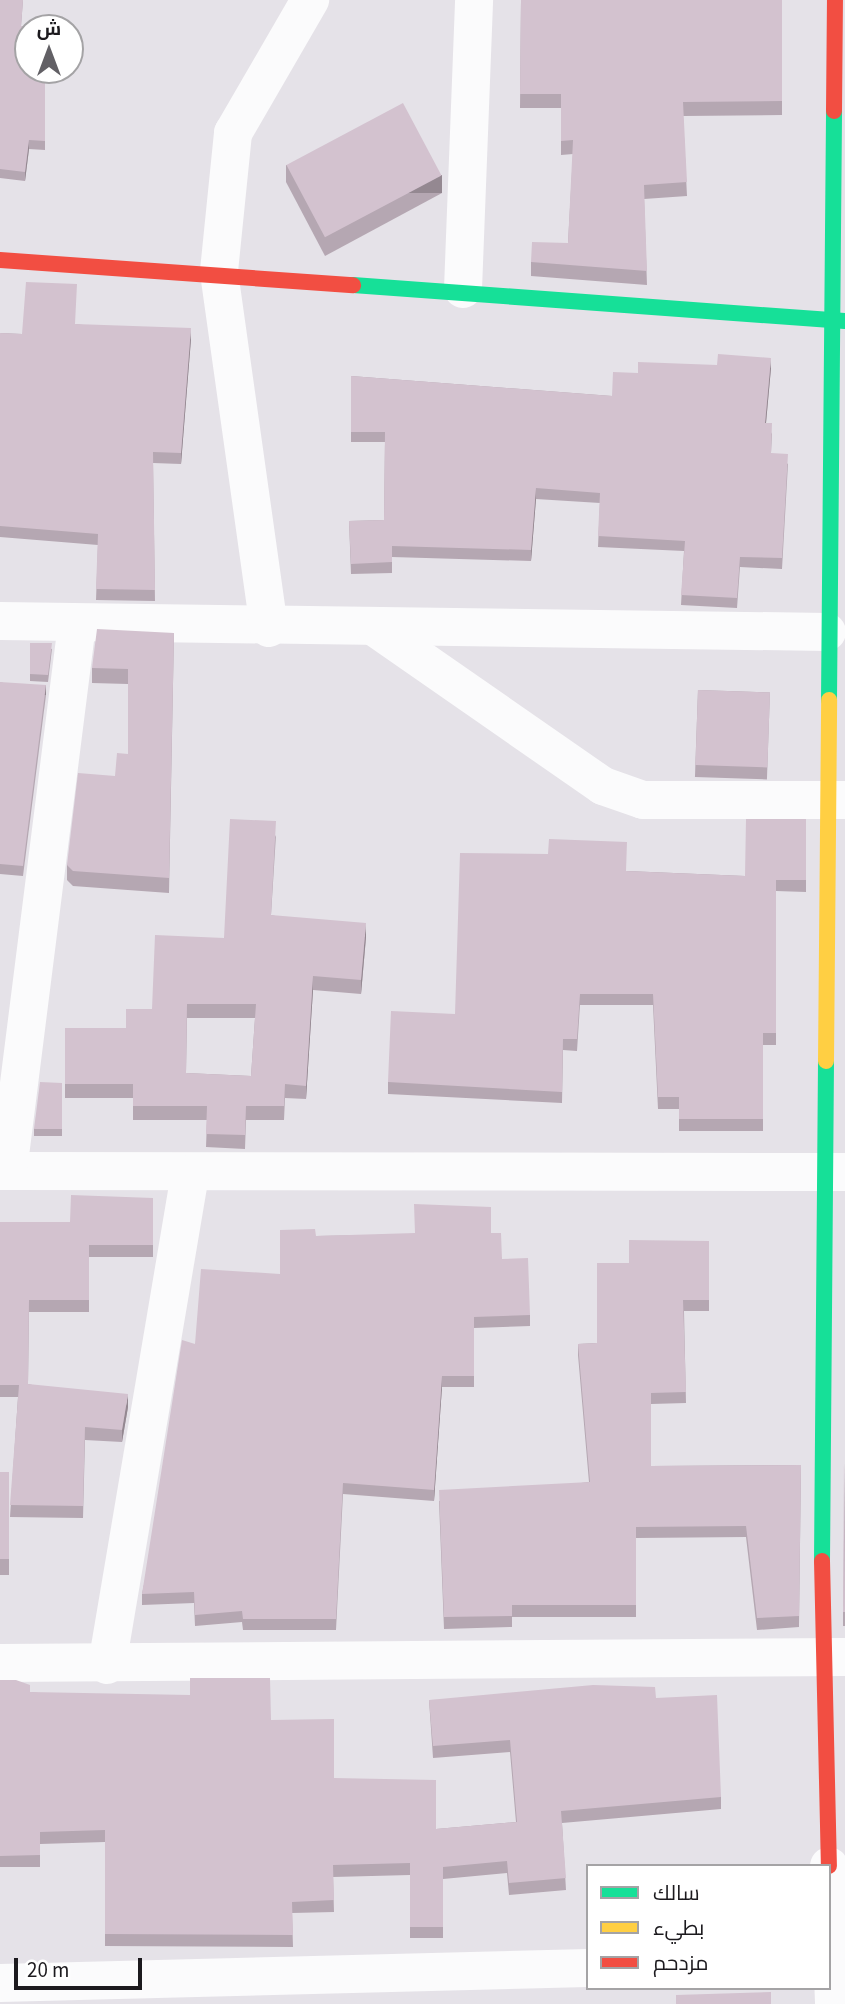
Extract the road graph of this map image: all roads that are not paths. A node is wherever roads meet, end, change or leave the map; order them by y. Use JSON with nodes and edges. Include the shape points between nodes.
{"nodes":[{"id":1,"x":310,"y":0,"type":"edge"},
{"id":2,"x":474,"y":0,"type":"edge"},
{"id":3,"x":835,"y":0,"type":"edge"},
{"id":4,"x":0,"y":260,"type":"edge"},
{"id":5,"x":219,"y":271,"type":"junction"},
{"id":6,"x":463,"y":289,"type":"junction"},
{"id":7,"x":839,"y":320,"type":"edge"},
{"id":8,"x":836,"y":535,"type":"edge"},
{"id":9,"x":0,"y":621,"type":"edge"},
{"id":10,"x":77,"y":624,"type":"junction"},
{"id":11,"x":269,"y":628,"type":"junction"},
{"id":12,"x":377,"y":629,"type":"junction"},
{"id":13,"x":827,"y":632,"type":"junction"},
{"id":14,"x":837,"y":800,"type":"edge"},
{"id":15,"x":4,"y":1171,"type":"edge"},
{"id":16,"x":836,"y":1172,"type":"edge"},
{"id":17,"x":190,"y":1174,"type":"junction"},
{"id":18,"x":833,"y":1658,"type":"edge"},
{"id":19,"x":0,"y":1663,"type":"edge"},
{"id":20,"x":107,"y":1665,"type":"junction"},
{"id":21,"x":829,"y":1864,"type":"edge"},
{"id":22,"x":831,"y":1893,"type":"edge"},
{"id":23,"x":836,"y":1962,"type":"edge"},
{"id":24,"x":586,"y":1968,"type":"edge"},
{"id":25,"x":0,"y":1983,"type":"edge"},
{"id":26,"x":280,"y":1990,"type":"edge"},
{"id":27,"x":834,"y":2004,"type":"edge"}],
"edges":[{"from":1,"to":5,"type":"street","via":[[233,133]]},
{"from":2,"to":6,"type":"street"},
{"from":3,"to":7,"type":"street"},
{"from":4,"to":5,"type":"street"},
{"from":5,"to":6,"type":"street"},
{"from":5,"to":11,"type":"street"},
{"from":6,"to":7,"type":"street"},
{"from":7,"to":8,"type":"street"},
{"from":8,"to":13,"type":"street"},
{"from":9,"to":10,"type":"street"},
{"from":10,"to":11,"type":"street"},
{"from":10,"to":15,"type":"street"},
{"from":11,"to":12,"type":"street"},
{"from":12,"to":13,"type":"street"},
{"from":12,"to":14,"type":"street","via":[[603,786],[643,800]]},
{"from":13,"to":14,"type":"street"},
{"from":14,"to":16,"type":"street"},
{"from":15,"to":17,"type":"street"},
{"from":16,"to":17,"type":"street"},
{"from":16,"to":18,"type":"street"},
{"from":17,"to":20,"type":"street"},
{"from":18,"to":20,"type":"street"},
{"from":18,"to":21,"type":"street"},
{"from":19,"to":20,"type":"street"},
{"from":22,"to":23,"type":"street"},
{"from":23,"to":27,"type":"street"},
{"from":24,"to":26,"type":"street"},
{"from":25,"to":26,"type":"street"}]}
